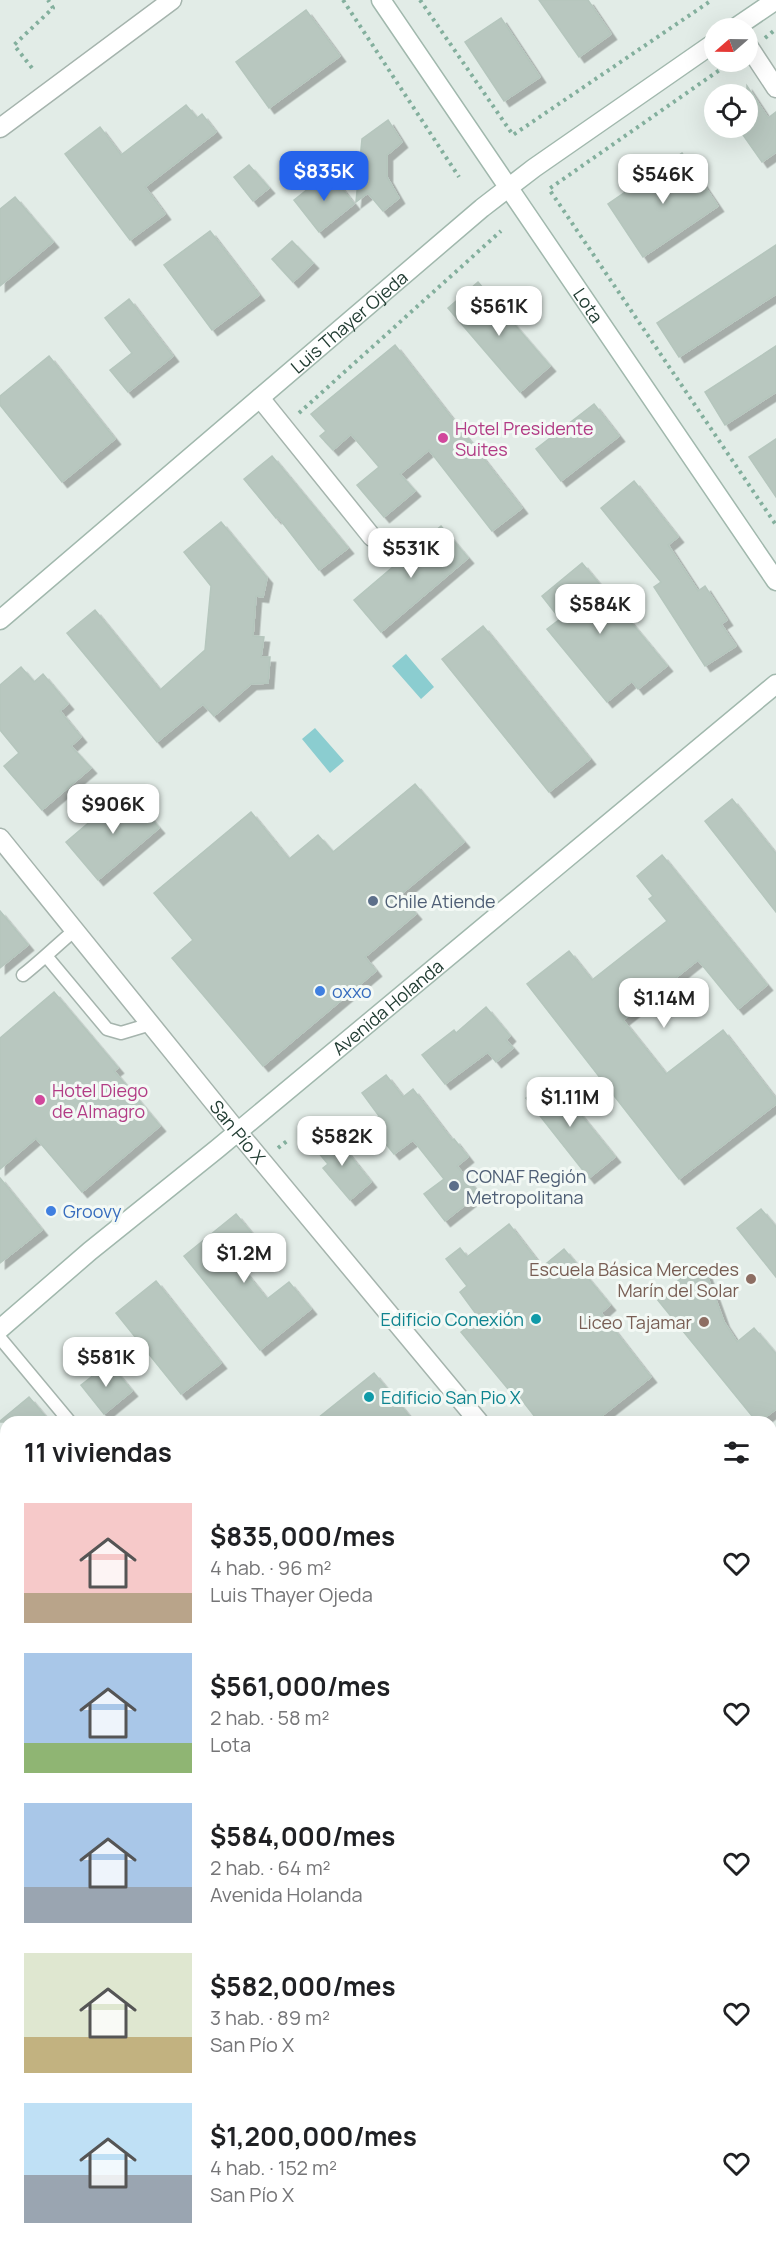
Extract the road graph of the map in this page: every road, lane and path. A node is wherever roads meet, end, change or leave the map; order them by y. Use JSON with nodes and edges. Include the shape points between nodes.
{"nodes":[{"id":1,"x":48,"y":0,"type":"edge"},
{"id":2,"x":172,"y":0,"type":"edge"},
{"id":3,"x":343,"y":0,"type":"edge"},
{"id":4,"x":381,"y":0,"type":"edge"},
{"id":5,"x":420,"y":0,"type":"edge"},
{"id":6,"x":712,"y":0,"type":"edge"},
{"id":7,"x":776,"y":0,"type":"edge"},
{"id":8,"x":750,"y":18,"type":"edge"},
{"id":9,"x":704,"y":50,"type":"edge"},
{"id":10,"x":758,"y":61,"type":"edge"},
{"id":11,"x":32,"y":68,"type":"dead end"},
{"id":12,"x":717,"y":72,"type":"edge"},
{"id":13,"x":776,"y":88,"type":"edge"},
{"id":14,"x":0,"y":128,"type":"edge"},
{"id":15,"x":459,"y":177,"type":"dead end"},
{"id":16,"x":509,"y":188,"type":"junction"},
{"id":17,"x":501,"y":231,"type":"dead end"},
{"id":18,"x":260,"y":398,"type":"junction"},
{"id":19,"x":293,"y":419,"type":"dead end"},
{"id":20,"x":776,"y":525,"type":"edge"},
{"id":21,"x":372,"y":537,"type":"dead end"},
{"id":22,"x":776,"y":581,"type":"edge"},
{"id":23,"x":0,"y":620,"type":"edge"},
{"id":24,"x":776,"y":684,"type":"edge"},
{"id":25,"x":0,"y":838,"type":"edge"},
{"id":26,"x":75,"y":930,"type":"junction"},
{"id":27,"x":47,"y":957,"type":"junction"},
{"id":28,"x":23,"y":975,"type":"dead end"},
{"id":29,"x":151,"y":1024,"type":"junction"},
{"id":30,"x":237,"y":1131,"type":"junction"},
{"id":31,"x":0,"y":1329,"type":"edge"},
{"id":32,"x":0,"y":1338,"type":"edge"},
{"id":33,"x":65,"y":1416,"type":"edge"},
{"id":34,"x":474,"y":1416,"type":"edge"}],
"edges":[{"from":1,"to":11,"type":"path","via":[[53,8],[14,45]]},
{"from":2,"to":14,"type":"street"},
{"from":3,"to":15,"type":"path"},
{"from":4,"to":16,"type":"street","name":"Lota"},
{"from":5,"to":6,"type":"path","via":[[513,135]]},
{"from":7,"to":8,"type":"street"},
{"from":9,"to":16,"type":"street","name":"Luis Thayer Ojeda"},
{"from":10,"to":13,"type":"street"},
{"from":12,"to":20,"type":"path","via":[[549,189]]},
{"from":16,"to":18,"type":"street","name":"Luis Thayer Ojeda"},
{"from":16,"to":22,"type":"street","name":"Lota"},
{"from":17,"to":19,"type":"path"},
{"from":18,"to":21,"type":"street"},
{"from":18,"to":23,"type":"street","name":"Luis Thayer Ojeda"},
{"from":24,"to":30,"type":"street","name":"Avenida Holanda"},
{"from":25,"to":26,"type":"street","name":"San Pío X"},
{"from":26,"to":27,"type":"lane"},
{"from":26,"to":29,"type":"street","name":"San Pío X"},
{"from":27,"to":28,"type":"lane"},
{"from":27,"to":29,"type":"lane","via":[[107,1029],[121,1033]]},
{"from":29,"to":30,"type":"street","name":"San Pío X"},
{"from":30,"to":31,"type":"street","name":"Avenida Holanda"},
{"from":30,"to":34,"type":"street","name":"San Pío X"},
{"from":32,"to":33,"type":"lane"}]}
